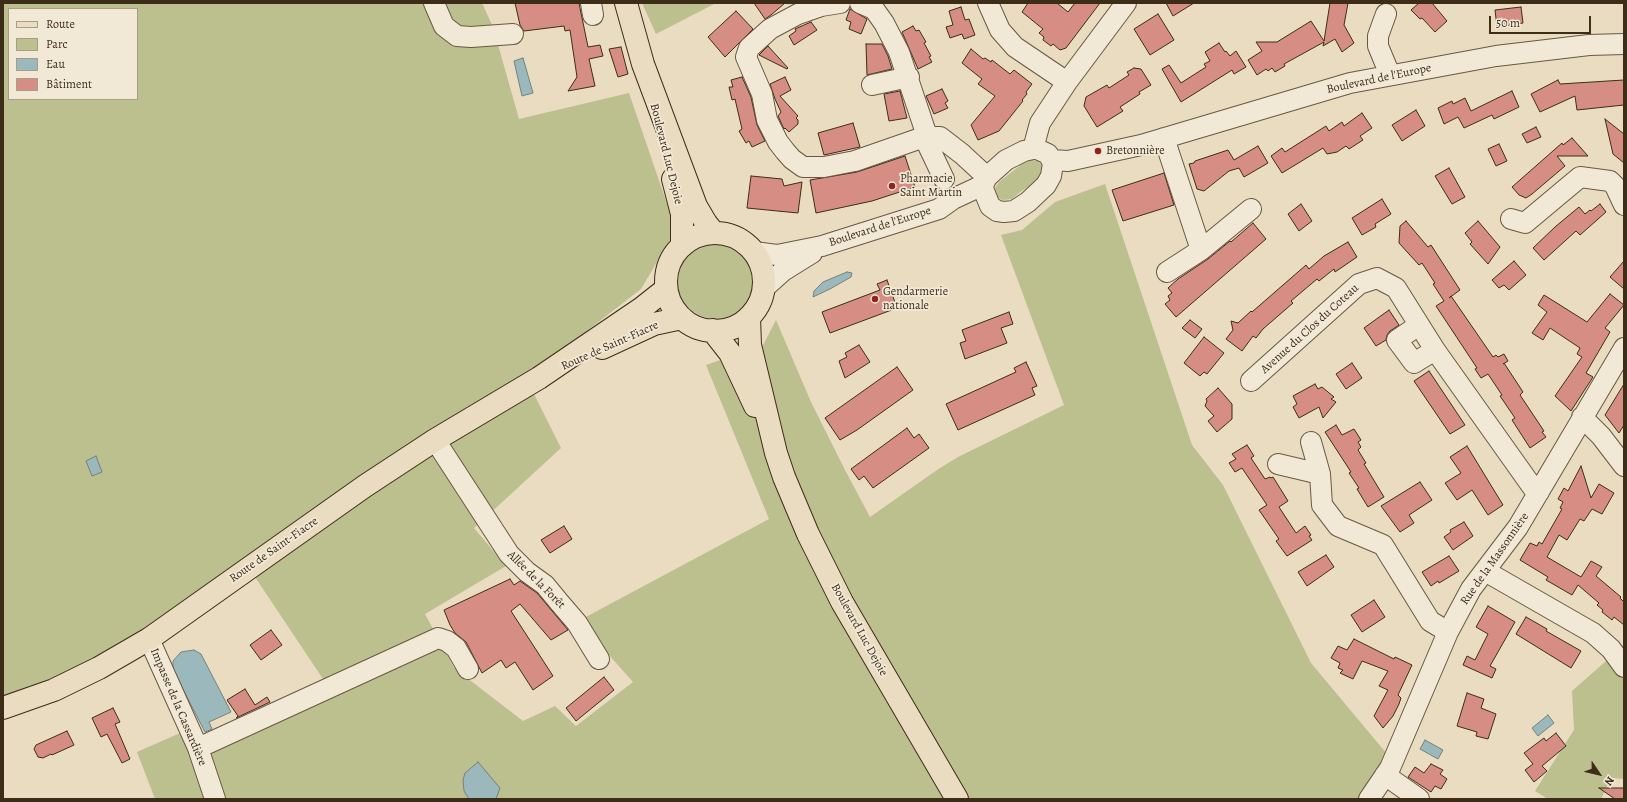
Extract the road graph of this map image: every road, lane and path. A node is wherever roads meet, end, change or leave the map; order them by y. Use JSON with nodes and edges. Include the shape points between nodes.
{"nodes":[{"id":1,"x":434,"y":3,"type":"edge"},
{"id":2,"x":626,"y":3,"type":"edge"},
{"id":3,"x":840,"y":3,"type":"edge"},
{"id":4,"x":860,"y":3,"type":"edge"},
{"id":5,"x":988,"y":3,"type":"edge"},
{"id":6,"x":1126,"y":3,"type":"edge"},
{"id":7,"x":788,"y":10,"type":"edge"},
{"id":8,"x":1386,"y":14,"type":"dead end"},
{"id":9,"x":513,"y":34,"type":"dead end"},
{"id":10,"x":1624,"y":44,"type":"edge"},
{"id":11,"x":644,"y":64,"type":"junction"},
{"id":12,"x":1390,"y":75,"type":"junction"},
{"id":13,"x":909,"y":77,"type":"junction"},
{"id":14,"x":1066,"y":82,"type":"junction"},
{"id":15,"x":872,"y":85,"type":"dead end"},
{"id":16,"x":926,"y":137,"type":"junction"},
{"id":17,"x":1164,"y":138,"type":"junction"},
{"id":18,"x":1141,"y":145,"type":"junction"},
{"id":19,"x":1033,"y":149,"type":"junction"},
{"id":20,"x":1052,"y":160,"type":"junction"},
{"id":21,"x":944,"y":179,"type":"dead end"},
{"id":22,"x":985,"y":181,"type":"junction"},
{"id":23,"x":1048,"y":182,"type":"junction"},
{"id":24,"x":1624,"y":204,"type":"edge"},
{"id":25,"x":990,"y":206,"type":"junction"},
{"id":26,"x":939,"y":209,"type":"junction"},
{"id":27,"x":1250,"y":209,"type":"dead end"},
{"id":28,"x":1512,"y":219,"type":"dead end"},
{"id":29,"x":714,"y":233,"type":"junction"},
{"id":30,"x":682,"y":246,"type":"junction"},
{"id":31,"x":822,"y":246,"type":"junction"},
{"id":32,"x":1201,"y":250,"type":"junction"},
{"id":33,"x":754,"y":252,"type":"junction"},
{"id":34,"x":1167,"y":272,"type":"dead end"},
{"id":35,"x":764,"y":288,"type":"junction"},
{"id":36,"x":666,"y":289,"type":"junction"},
{"id":37,"x":749,"y":317,"type":"junction"},
{"id":38,"x":682,"y":318,"type":"junction"},
{"id":39,"x":1420,"y":325,"type":"junction"},
{"id":40,"x":712,"y":330,"type":"junction"},
{"id":41,"x":1624,"y":348,"type":"edge"},
{"id":42,"x":1435,"y":350,"type":"junction"},
{"id":43,"x":539,"y":378,"type":"junction"},
{"id":44,"x":1251,"y":381,"type":"dead end"},
{"id":45,"x":1582,"y":417,"type":"junction"},
{"id":46,"x":435,"y":440,"type":"junction"},
{"id":47,"x":1311,"y":442,"type":"dead end"},
{"id":48,"x":776,"y":453,"type":"junction"},
{"id":49,"x":1278,"y":464,"type":"dead end"},
{"id":50,"x":1624,"y":466,"type":"edge"},
{"id":51,"x":1320,"y":474,"type":"junction"},
{"id":52,"x":1539,"y":492,"type":"junction"},
{"id":53,"x":1485,"y":571,"type":"junction"},
{"id":54,"x":1448,"y":632,"type":"junction"},
{"id":55,"x":149,"y":639,"type":"junction"},
{"id":56,"x":599,"y":659,"type":"dead end"},
{"id":57,"x":1624,"y":667,"type":"edge"},
{"id":58,"x":468,"y":668,"type":"dead end"},
{"id":59,"x":3,"y":708,"type":"edge"},
{"id":60,"x":198,"y":748,"type":"junction"},
{"id":61,"x":1378,"y":786,"type":"edge"},
{"id":62,"x":215,"y":799,"type":"edge"},
{"id":63,"x":957,"y":799,"type":"edge"},
{"id":64,"x":1403,"y":799,"type":"edge"},
{"id":65,"x":1419,"y":799,"type":"edge"}],
"edges":[{"from":1,"to":9,"type":"street","via":[[444,26],[457,36]]},
{"from":2,"to":11,"type":"main road","name":"Boulevard Luc Dejoie"},
{"from":3,"to":7,"type":"street"},
{"from":4,"to":13,"type":"street","via":[[874,9],[884,23]]},
{"from":5,"to":14,"type":"street","via":[[1000,30],[1015,47]]},
{"from":6,"to":14,"type":"street"},
{"from":7,"to":16,"type":"street","via":[[749,48],[746,57],[762,94],[767,120],[778,142],[792,160],[803,167],[824,167],[855,161]]},
{"from":8,"to":12,"type":"street","via":[[1378,36],[1378,46]]},
{"from":10,"to":12,"type":"street","name":"Boulevard de l'Europe","via":[[1496,56]]},
{"from":11,"to":29,"type":"main road","name":"Boulevard Luc Dejoie","via":[[696,206]]},
{"from":11,"to":30,"type":"main road","name":"Boulevard Luc Dejoie","via":[[682,214]]},
{"from":12,"to":17,"type":"street","name":"Boulevard de l'Europe","via":[[1350,83]]},
{"from":13,"to":15,"type":"street"},
{"from":13,"to":16,"type":"street"},
{"from":14,"to":19,"type":"street","via":[[1040,123]]},
{"from":16,"to":21,"type":"street"},
{"from":16,"to":22,"type":"street","via":[[940,137],[948,142]]},
{"from":17,"to":18,"type":"street","name":"Boulevard de l'Europe"},
{"from":17,"to":32,"type":"street"},
{"from":18,"to":20,"type":"street","name":"Boulevard de l'Europe","via":[[1068,161]]},
{"from":18,"to":23,"type":"street","name":"Boulevard de l'Europe","via":[[1128,153]]},
{"from":19,"to":20,"type":"street","via":[[1043,151]]},
{"from":19,"to":22,"type":"street","via":[[1006,160]]},
{"from":20,"to":23,"type":"street","via":[[1052,176]]},
{"from":22,"to":25,"type":"street","via":[[986,200]]},
{"from":22,"to":26,"type":"street","name":"Boulevard de l'Europe"},
{"from":23,"to":25,"type":"street","via":[[1028,202],[1014,211],[1004,212]]},
{"from":24,"to":28,"type":"street","via":[[1610,181],[1580,177],[1525,223]]},
{"from":25,"to":26,"type":"street","name":"Boulevard de l'Europe"},
{"from":26,"to":31,"type":"street","name":"Boulevard de l'Europe"},
{"from":27,"to":32,"type":"street"},
{"from":29,"to":30,"type":"main road","via":[[694,237]]},
{"from":29,"to":33,"type":"main road","via":[[735,237],[746,243]]},
{"from":30,"to":36,"type":"main road","via":[[669,264]]},
{"from":31,"to":33,"type":"street","name":"Boulevard de l'Europe","via":[[777,255]]},
{"from":31,"to":35,"type":"street","name":"Boulevard de l'Europe","via":[[783,271]]},
{"from":32,"to":34,"type":"street"},
{"from":33,"to":35,"type":"main road","via":[[763,270]]},
{"from":35,"to":37,"type":"main road","via":[[760,303]]},
{"from":36,"to":38,"type":"main road","via":[[675,311]]},
{"from":36,"to":43,"type":"main road","name":"Route de Saint-Fiacre"},
{"from":37,"to":40,"type":"main road","via":[[727,330]]},
{"from":37,"to":48,"type":"main road","name":"Boulevard Luc Dejoie","via":[[750,345]]},
{"from":38,"to":40,"type":"main road","via":[[698,328]]},
{"from":38,"to":43,"type":"main road","name":"Route de Saint-Fiacre","via":[[654,324]]},
{"from":39,"to":42,"type":"street","name":"Avenue du Clos du Coteau"},
{"from":39,"to":42,"type":"street","via":[[1397,340],[1414,363]]},
{"from":39,"to":44,"type":"street","name":"Avenue du Clos du Coteau","via":[[1396,288],[1377,278],[1359,284]]},
{"from":40,"to":48,"type":"main road","name":"Boulevard Luc Dejoie","via":[[730,353]]},
{"from":41,"to":45,"type":"street","name":"Rue de la Massonnière"},
{"from":42,"to":52,"type":"street","name":"Avenue du Clos du Coteau","via":[[1533,488]]},
{"from":43,"to":46,"type":"main road","name":"Route de Saint-Fiacre"},
{"from":45,"to":50,"type":"street","via":[[1601,436]]},
{"from":45,"to":52,"type":"street","name":"Rue de la Massonnière"},
{"from":46,"to":55,"type":"main road","name":"Route de Saint-Fiacre","via":[[365,486]]},
{"from":46,"to":56,"type":"street","name":"Allée de la Forêt","via":[[509,554],[545,585],[560,602],[577,623]]},
{"from":47,"to":51,"type":"street"},
{"from":48,"to":63,"type":"main road","name":"Boulevard Luc Dejoie","via":[[808,534],[842,602]]},
{"from":49,"to":51,"type":"street"},
{"from":51,"to":54,"type":"street","via":[[1322,505],[1338,526],[1383,545],[1430,622]]},
{"from":52,"to":53,"type":"street","name":"Rue de la Massonnière","via":[[1518,527]]},
{"from":53,"to":54,"type":"street","name":"Rue de la Massonnière","via":[[1471,589]]},
{"from":53,"to":57,"type":"street","via":[[1593,633]]},
{"from":54,"to":61,"type":"street","name":"Rue de la Massonnière","via":[[1396,754]]},
{"from":55,"to":59,"type":"main road","name":"Route de Saint-Fiacre","via":[[54,690]]},
{"from":55,"to":60,"type":"street","name":"Impasse de la Cassardière"},
{"from":58,"to":60,"type":"street","via":[[456,648],[438,638]]},
{"from":60,"to":62,"type":"street","name":"Impasse de la Cassardière"},
{"from":61,"to":64,"type":"street"},
{"from":61,"to":65,"type":"street"}]}
